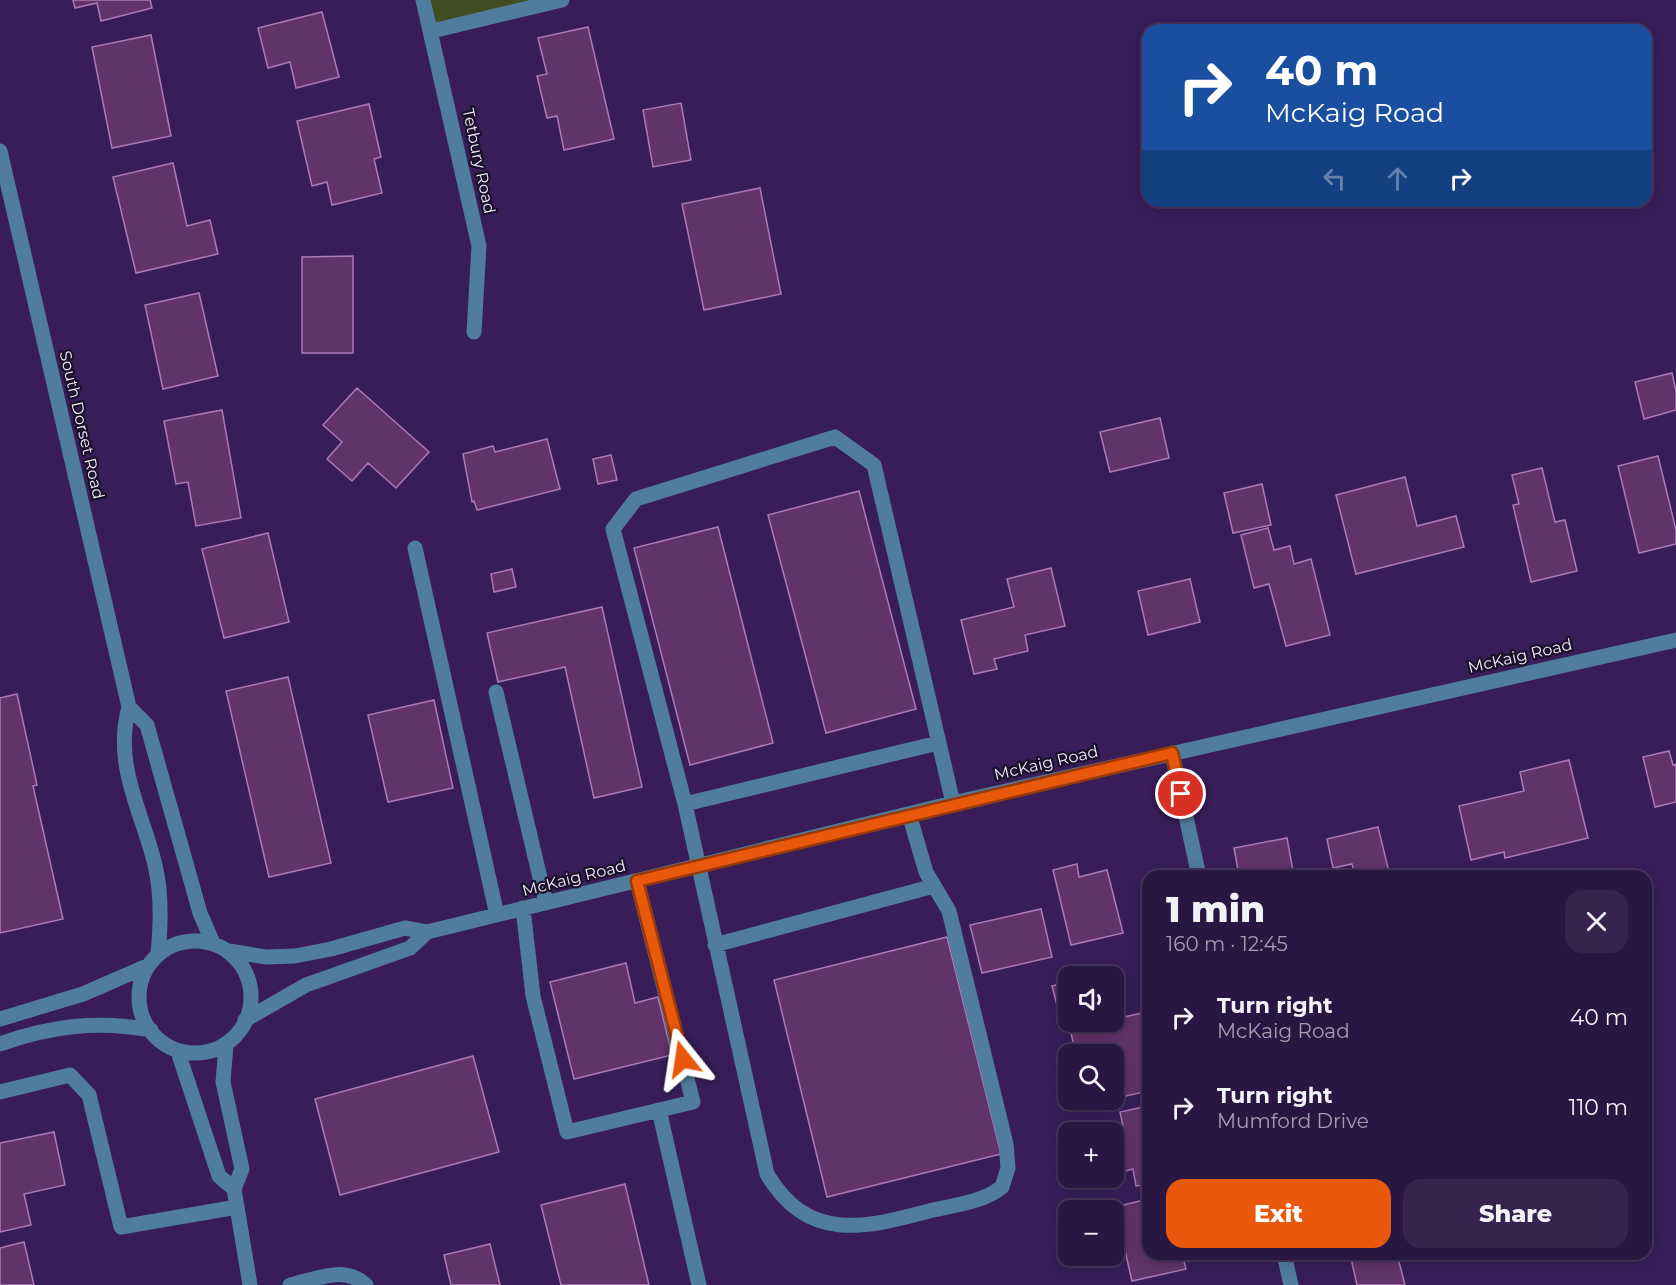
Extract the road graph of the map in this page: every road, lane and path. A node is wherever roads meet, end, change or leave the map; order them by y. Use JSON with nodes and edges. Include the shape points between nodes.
{"nodes":[{"id":1,"x":423,"y":0,"type":"edge"},
{"id":2,"x":562,"y":0,"type":"edge"},
{"id":3,"x":432,"y":31,"type":"junction"},
{"id":4,"x":0,"y":151,"type":"edge"},
{"id":5,"x":474,"y":332,"type":"dead end"},
{"id":6,"x":415,"y":548,"type":"dead end"},
{"id":7,"x":1676,"y":640,"type":"edge"},
{"id":8,"x":496,"y":692,"type":"dead end"},
{"id":9,"x":129,"y":707,"type":"junction"},
{"id":10,"x":938,"y":743,"type":"junction"},
{"id":11,"x":1172,"y":753,"type":"junction"},
{"id":12,"x":953,"y":803,"type":"junction"},
{"id":13,"x":685,"y":804,"type":"junction"},
{"id":14,"x":909,"y":814,"type":"junction"},
{"id":15,"x":699,"y":865,"type":"junction"},
{"id":16,"x":1198,"y":870,"type":"edge"},
{"id":17,"x":637,"y":881,"type":"junction"},
{"id":18,"x":934,"y":886,"type":"junction"},
{"id":19,"x":546,"y":903,"type":"junction"},
{"id":20,"x":523,"y":908,"type":"junction"},
{"id":21,"x":497,"y":915,"type":"junction"},
{"id":22,"x":427,"y":932,"type":"junction"},
{"id":23,"x":213,"y":943,"type":"junction"},
{"id":24,"x":715,"y":945,"type":"junction"},
{"id":25,"x":229,"y":951,"type":"junction"},
{"id":26,"x":158,"y":953,"type":"junction"},
{"id":27,"x":145,"y":967,"type":"junction"},
{"id":28,"x":0,"y":1019,"type":"edge"},
{"id":29,"x":245,"y":1020,"type":"junction"},
{"id":30,"x":151,"y":1030,"type":"junction"},
{"id":31,"x":0,"y":1044,"type":"edge"},
{"id":32,"x":226,"y":1045,"type":"junction"},
{"id":33,"x":178,"y":1052,"type":"junction"},
{"id":34,"x":0,"y":1092,"type":"edge"},
{"id":35,"x":659,"y":1110,"type":"junction"},
{"id":36,"x":234,"y":1189,"type":"junction"},
{"id":37,"x":237,"y":1207,"type":"junction"},
{"id":38,"x":1285,"y":1260,"type":"edge"},
{"id":39,"x":250,"y":1285,"type":"edge"},
{"id":40,"x":290,"y":1285,"type":"edge"},
{"id":41,"x":366,"y":1285,"type":"edge"},
{"id":42,"x":699,"y":1285,"type":"edge"},
{"id":43,"x":1291,"y":1285,"type":"edge"}],
"edges":[{"from":1,"to":3,"type":"street","name":"Tetbury Road"},
{"from":2,"to":3,"type":"street"},
{"from":3,"to":5,"type":"street","name":"Tetbury Road","via":[[479,246]]},
{"from":4,"to":9,"type":"street","name":"South Dorset Road"},
{"from":6,"to":21,"type":"street"},
{"from":7,"to":11,"type":"street","name":"McKaig Road"},
{"from":8,"to":19,"type":"street"},
{"from":9,"to":23,"type":"street","name":"South Dorset Road","via":[[147,725],[193,888]]},
{"from":9,"to":26,"type":"street","name":"South Dorset Road","via":[[122,732],[135,804],[155,865],[161,923]]},
{"from":10,"to":12,"type":"street"},
{"from":10,"to":13,"type":"street"},
{"from":10,"to":13,"type":"street","via":[[874,465],[835,437],[636,499],[613,529]]},
{"from":11,"to":12,"type":"street","name":"McKaig Road"},
{"from":11,"to":16,"type":"street"},
{"from":12,"to":14,"type":"street","name":"McKaig Road"},
{"from":13,"to":15,"type":"street"},
{"from":14,"to":15,"type":"street","name":"McKaig Road"},
{"from":14,"to":18,"type":"street"},
{"from":15,"to":17,"type":"street","name":"McKaig Road"},
{"from":15,"to":24,"type":"street"},
{"from":17,"to":19,"type":"street","name":"McKaig Road"},
{"from":17,"to":35,"type":"street","via":[[693,1102]]},
{"from":18,"to":24,"type":"street"},
{"from":18,"to":24,"type":"street","via":[[948,911],[1006,1144],[1008,1168],[1002,1187],[986,1197],[852,1227],[827,1224],[779,1195],[767,1174]]},
{"from":19,"to":20,"type":"street","name":"McKaig Road"},
{"from":20,"to":21,"type":"street","name":"McKaig Road"},
{"from":20,"to":35,"type":"street","via":[[533,996],[567,1132]]},
{"from":21,"to":22,"type":"street","name":"McKaig Road"},
{"from":22,"to":25,"type":"street","name":"McKaig Road","via":[[405,928],[295,956],[266,957]]},
{"from":22,"to":29,"type":"street","name":"McKaig Road","via":[[410,948],[306,985]]},
{"from":23,"to":25,"type":"street"},
{"from":23,"to":26,"type":"street","via":[[186,942]]},
{"from":25,"to":29,"type":"street","via":[[243,965],[249,983],[250,1002]]},
{"from":26,"to":27,"type":"street"},
{"from":27,"to":28,"type":"street","via":[[83,994]]},
{"from":27,"to":30,"type":"street","via":[[139,999]]},
{"from":29,"to":32,"type":"street"},
{"from":30,"to":31,"type":"street","via":[[91,1024],[30,1034]]},
{"from":30,"to":33,"type":"street"},
{"from":32,"to":33,"type":"street","via":[[207,1052]]},
{"from":32,"to":36,"type":"street","via":[[225,1102],[242,1169]]},
{"from":33,"to":36,"type":"street","via":[[219,1176]]},
{"from":34,"to":37,"type":"street","via":[[70,1075],[89,1095],[121,1227]]},
{"from":35,"to":42,"type":"street"},
{"from":36,"to":37,"type":"street"},
{"from":37,"to":39,"type":"street"},
{"from":38,"to":43,"type":"street"},
{"from":40,"to":41,"type":"street","via":[[342,1273],[355,1276]]}]}
